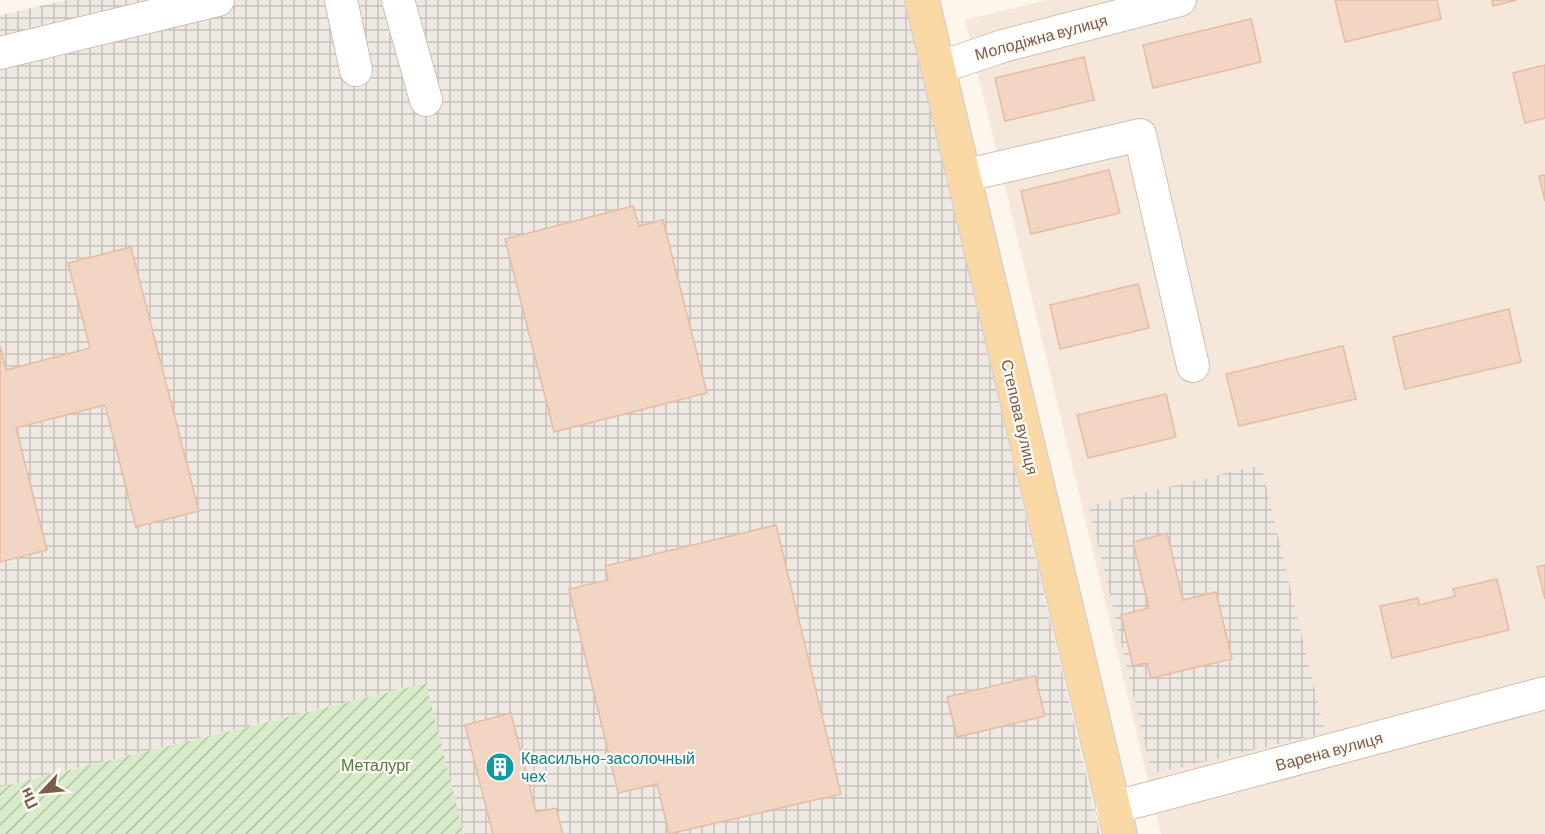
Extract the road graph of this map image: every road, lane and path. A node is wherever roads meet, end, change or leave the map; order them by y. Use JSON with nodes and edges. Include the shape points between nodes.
{"nodes":[{"id":1,"x":218,"y":0,"type":"edge"},
{"id":2,"x":340,"y":0,"type":"edge"},
{"id":3,"x":398,"y":0,"type":"edge"},
{"id":4,"x":922,"y":0,"type":"edge"},
{"id":5,"x":1180,"y":0,"type":"edge"},
{"id":6,"x":0,"y":53,"type":"edge"},
{"id":7,"x":938,"y":68,"type":"junction"},
{"id":8,"x":356,"y":70,"type":"dead end"},
{"id":9,"x":426,"y":100,"type":"dead end"},
{"id":10,"x":963,"y":176,"type":"junction"},
{"id":11,"x":1193,"y":366,"type":"dead end"},
{"id":12,"x":1545,"y":693,"type":"edge"},
{"id":13,"x":1116,"y":821,"type":"edge"}],
"edges":[{"from":1,"to":6,"type":"street"},
{"from":2,"to":8,"type":"street"},
{"from":3,"to":9,"type":"street"},
{"from":4,"to":7,"type":"main road","name":"Степова вулиця"},
{"from":5,"to":7,"type":"street","name":"Молодіжна вулиця","via":[[1003,46]]},
{"from":7,"to":10,"type":"main road","name":"Степова вулиця"},
{"from":10,"to":11,"type":"street","via":[[1140,135]]},
{"from":10,"to":13,"type":"main road","name":"Степова вулиця"},
{"from":12,"to":13,"type":"street","name":"Варена вулиця"}]}
